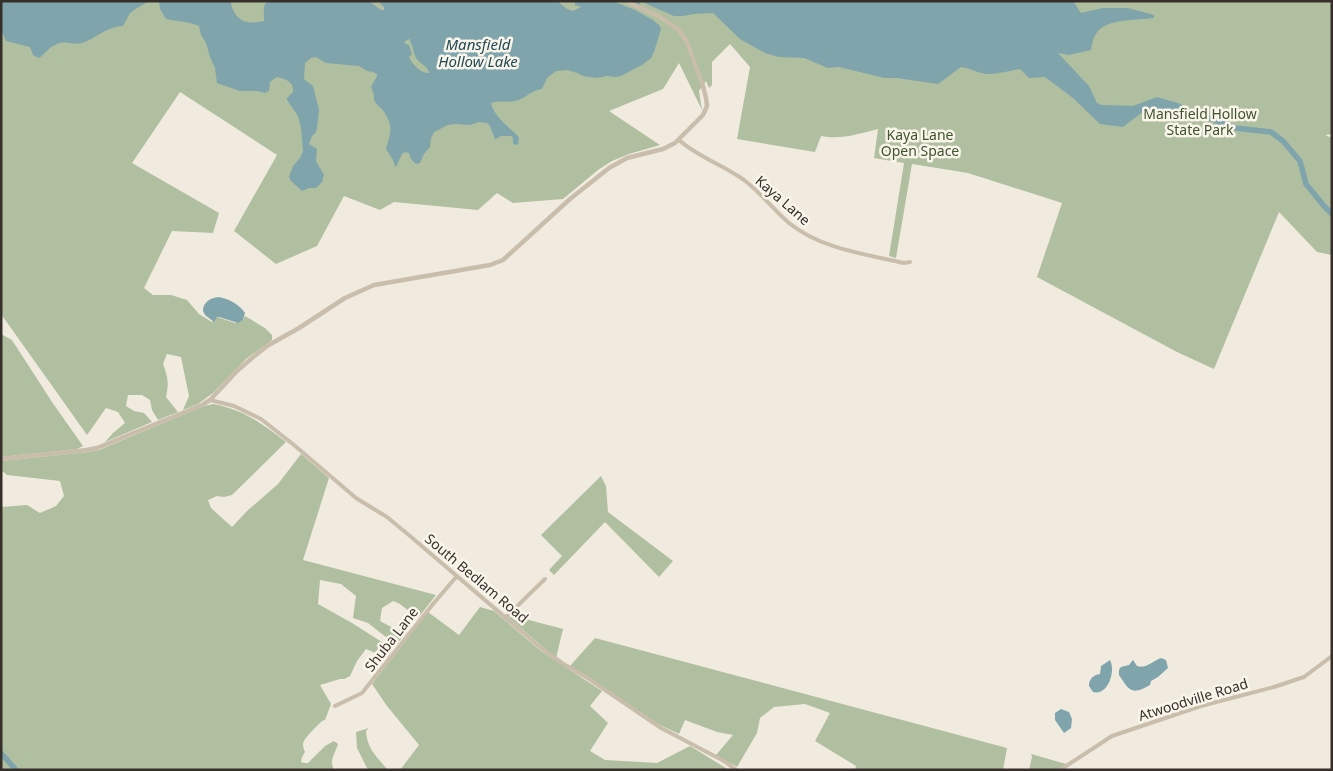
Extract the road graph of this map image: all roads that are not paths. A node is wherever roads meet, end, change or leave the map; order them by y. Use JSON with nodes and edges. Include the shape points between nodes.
{"nodes":[{"id":1,"x":626,"y":1,"type":"edge"},
{"id":2,"x":679,"y":140,"type":"junction"},
{"id":3,"x":910,"y":262,"type":"dead end"},
{"id":4,"x":210,"y":400,"type":"junction"},
{"id":5,"x":1,"y":460,"type":"edge"},
{"id":6,"x":457,"y":576,"type":"junction"},
{"id":7,"x":545,"y":579,"type":"dead end"},
{"id":8,"x":506,"y":617,"type":"junction"},
{"id":9,"x":1332,"y":656,"type":"edge"},
{"id":10,"x":335,"y":706,"type":"dead end"},
{"id":11,"x":1061,"y":769,"type":"edge"},
{"id":12,"x":736,"y":770,"type":"edge"}],
"edges":[{"from":1,"to":2,"type":"street","via":[[670,23],[687,42],[707,106],[703,115]]},
{"from":2,"to":3,"type":"street","name":"Kaya Lane","via":[[743,180],[804,234],[825,244]]},
{"from":2,"to":4,"type":"street","via":[[663,149],[627,158],[609,168],[503,260],[374,285],[345,298],[267,346]]},
{"from":4,"to":5,"type":"street","via":[[97,448]]},
{"from":4,"to":6,"type":"street","name":"South Bedlam Road","via":[[234,406],[261,419]]},
{"from":6,"to":8,"type":"street","name":"South Bedlam Road"},
{"from":6,"to":10,"type":"street","name":"Shuba Lane","via":[[362,693]]},
{"from":7,"to":8,"type":"street"},
{"from":8,"to":12,"type":"street","name":"South Bedlam Road","via":[[562,663],[661,728]]},
{"from":9,"to":11,"type":"street","name":"Atwoodville Road","via":[[1304,677],[1201,706],[1112,736]]}]}
